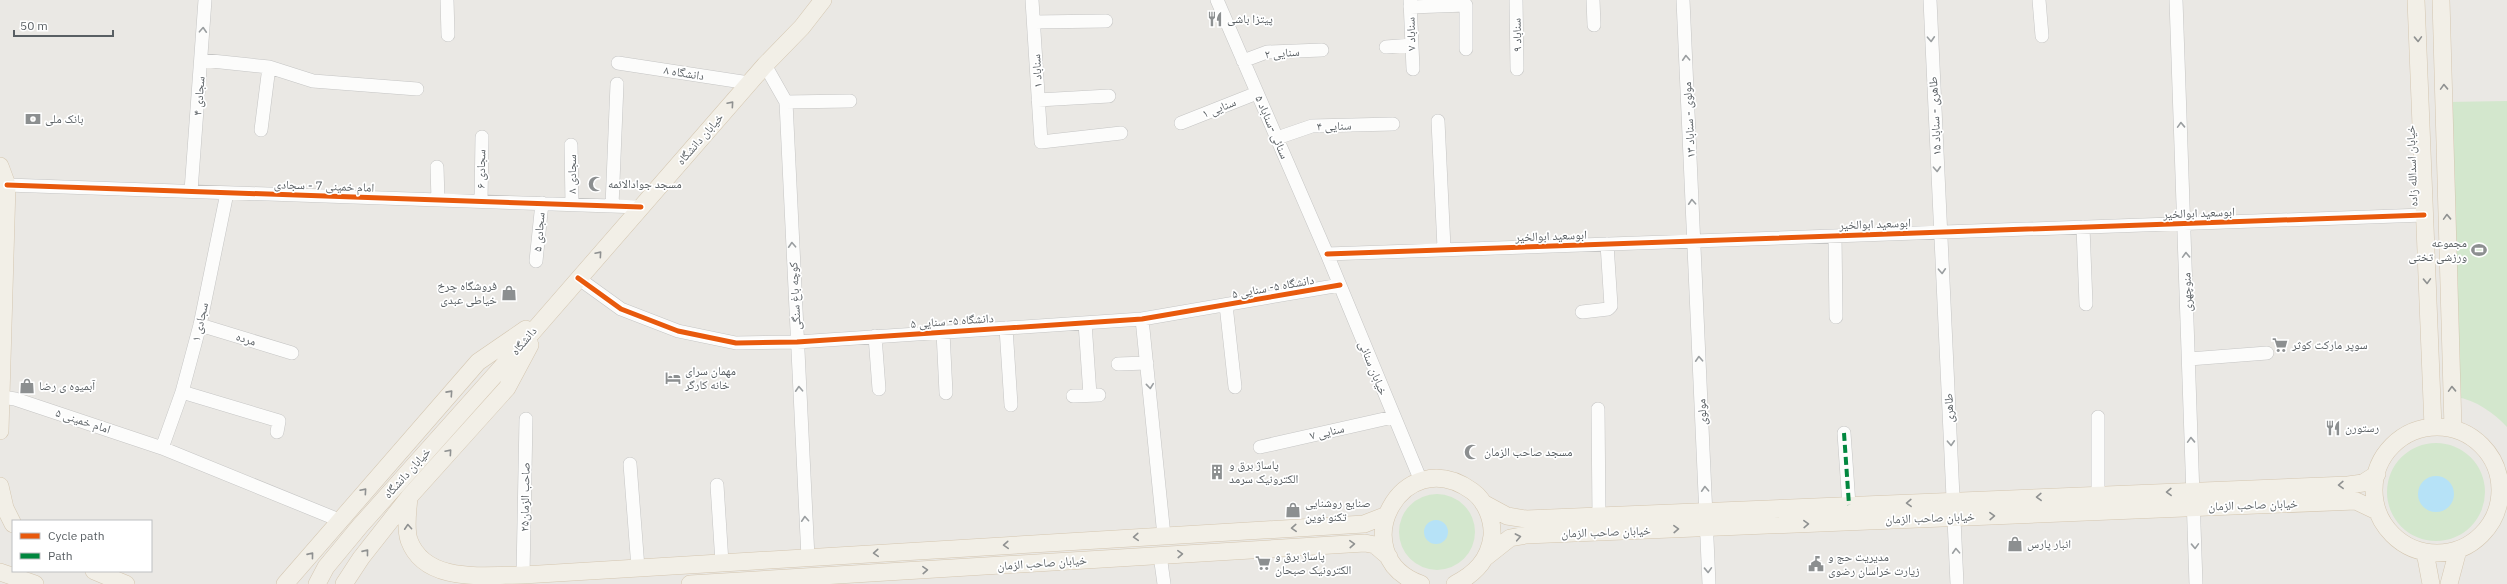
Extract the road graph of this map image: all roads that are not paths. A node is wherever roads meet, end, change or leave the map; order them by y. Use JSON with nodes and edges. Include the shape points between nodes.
{"nodes":[{"id":1,"x":205,"y":0,"type":"edge"},
{"id":2,"x":447,"y":0,"type":"edge"},
{"id":3,"x":823,"y":0,"type":"edge"},
{"id":4,"x":1032,"y":0,"type":"edge"},
{"id":5,"x":1217,"y":0,"type":"edge"},
{"id":6,"x":1516,"y":0,"type":"edge"},
{"id":7,"x":1594,"y":0,"type":"edge"},
{"id":8,"x":1683,"y":0,"type":"edge"},
{"id":9,"x":1930,"y":0,"type":"edge"},
{"id":10,"x":2039,"y":0,"type":"edge"},
{"id":11,"x":2176,"y":0,"type":"edge"},
{"id":12,"x":2416,"y":0,"type":"edge"},
{"id":13,"x":2441,"y":0,"type":"edge"},
{"id":14,"x":1410,"y":3,"type":"edge"},
{"id":15,"x":1106,"y":21,"type":"dead end"},
{"id":16,"x":1034,"y":22,"type":"junction"},
{"id":17,"x":1594,"y":25,"type":"dead end"},
{"id":18,"x":448,"y":35,"type":"dead end"},
{"id":19,"x":2042,"y":36,"type":"dead end"},
{"id":20,"x":1412,"y":45,"type":"junction"},
{"id":21,"x":1386,"y":47,"type":"dead end"},
{"id":22,"x":1466,"y":49,"type":"dead end"},
{"id":23,"x":1322,"y":50,"type":"dead end"},
{"id":24,"x":202,"y":60,"type":"junction"},
{"id":25,"x":1243,"y":61,"type":"junction"},
{"id":26,"x":618,"y":63,"type":"dead end"},
{"id":27,"x":765,"y":65,"type":"junction"},
{"id":28,"x":269,"y":67,"type":"junction"},
{"id":29,"x":1413,"y":68,"type":"dead end"},
{"id":30,"x":1518,"y":69,"type":"dead end"},
{"id":31,"x":749,"y":83,"type":"junction"},
{"id":32,"x":617,"y":84,"type":"dead end"},
{"id":33,"x":416,"y":89,"type":"dead end"},
{"id":34,"x":1257,"y":93,"type":"junction"},
{"id":35,"x":1109,"y":96,"type":"dead end"},
{"id":36,"x":1038,"y":100,"type":"junction"},
{"id":37,"x":850,"y":101,"type":"dead end"},
{"id":38,"x":786,"y":102,"type":"junction"},
{"id":39,"x":1438,"y":121,"type":"dead end"},
{"id":40,"x":1181,"y":123,"type":"dead end"},
{"id":41,"x":1393,"y":124,"type":"dead end"},
{"id":42,"x":261,"y":130,"type":"dead end"},
{"id":43,"x":1120,"y":133,"type":"dead end"},
{"id":44,"x":482,"y":137,"type":"dead end"},
{"id":45,"x":1277,"y":138,"type":"junction"},
{"id":46,"x":571,"y":145,"type":"dead end"},
{"id":47,"x":0,"y":166,"type":"edge"},
{"id":48,"x":437,"y":167,"type":"dead end"},
{"id":49,"x":7,"y":185,"type":"junction"},
{"id":50,"x":191,"y":191,"type":"junction"},
{"id":51,"x":227,"y":193,"type":"junction"},
{"id":52,"x":438,"y":200,"type":"junction"},
{"id":53,"x":481,"y":201,"type":"junction"},
{"id":54,"x":542,"y":203,"type":"junction"},
{"id":55,"x":572,"y":204,"type":"junction"},
{"id":56,"x":612,"y":206,"type":"junction"},
{"id":57,"x":640,"y":207,"type":"junction"},
{"id":58,"x":2424,"y":215,"type":"junction"},
{"id":59,"x":2185,"y":223,"type":"junction"},
{"id":60,"x":2083,"y":227,"type":"junction"},
{"id":61,"x":1940,"y":232,"type":"junction"},
{"id":62,"x":1834,"y":236,"type":"junction"},
{"id":63,"x":1694,"y":240,"type":"junction"},
{"id":64,"x":1606,"y":244,"type":"junction"},
{"id":65,"x":1444,"y":248,"type":"junction"},
{"id":66,"x":1327,"y":254,"type":"junction"},
{"id":67,"x":536,"y":261,"type":"dead end"},
{"id":68,"x":578,"y":278,"type":"junction"},
{"id":69,"x":1340,"y":286,"type":"junction"},
{"id":70,"x":2086,"y":304,"type":"dead end"},
{"id":71,"x":1226,"y":305,"type":"junction"},
{"id":72,"x":1582,"y":312,"type":"dead end"},
{"id":73,"x":546,"y":315,"type":"junction"},
{"id":74,"x":1836,"y":317,"type":"dead end"},
{"id":75,"x":1142,"y":319,"type":"junction"},
{"id":76,"x":1085,"y":323,"type":"junction"},
{"id":77,"x":200,"y":325,"type":"junction"},
{"id":78,"x":1006,"y":328,"type":"junction"},
{"id":79,"x":943,"y":332,"type":"junction"},
{"id":80,"x":875,"y":336,"type":"junction"},
{"id":81,"x":797,"y":342,"type":"junction"},
{"id":82,"x":292,"y":353,"type":"dead end"},
{"id":83,"x":2267,"y":353,"type":"dead end"},
{"id":84,"x":2189,"y":359,"type":"junction"},
{"id":85,"x":1118,"y":364,"type":"dead end"},
{"id":86,"x":1147,"y":364,"type":"junction"},
{"id":87,"x":502,"y":367,"type":"joint"},
{"id":88,"x":1235,"y":387,"type":"dead end"},
{"id":89,"x":879,"y":389,"type":"dead end"},
{"id":90,"x":182,"y":392,"type":"junction"},
{"id":91,"x":946,"y":393,"type":"dead end"},
{"id":92,"x":1073,"y":396,"type":"dead end"},
{"id":93,"x":2,"y":397,"type":"junction"},
{"id":94,"x":1011,"y":405,"type":"dead end"},
{"id":95,"x":1598,"y":409,"type":"dead end"},
{"id":96,"x":2098,"y":417,"type":"dead end"},
{"id":97,"x":1393,"y":418,"type":"junction"},
{"id":98,"x":526,"y":419,"type":"dead end"},
{"id":99,"x":2433,"y":427,"type":"junction"},
{"id":100,"x":2453,"y":428,"type":"junction"},
{"id":101,"x":0,"y":431,"type":"edge"},
{"id":102,"x":277,"y":432,"type":"dead end"},
{"id":103,"x":1844,"y":433,"type":"dead end"},
{"id":104,"x":1260,"y":447,"type":"dead end"},
{"id":105,"x":162,"y":448,"type":"junction"},
{"id":106,"x":630,"y":464,"type":"dead end"},
{"id":107,"x":2377,"y":474,"type":"junction"},
{"id":108,"x":1421,"y":481,"type":"junction"},
{"id":109,"x":717,"y":485,"type":"dead end"},
{"id":110,"x":0,"y":486,"type":"edge"},
{"id":111,"x":2504,"y":486,"type":"edge"},
{"id":112,"x":2098,"y":495,"type":"junction"},
{"id":113,"x":409,"y":497,"type":"junction"},
{"id":114,"x":2193,"y":499,"type":"junction"},
{"id":115,"x":1484,"y":503,"type":"junction"},
{"id":116,"x":1849,"y":505,"type":"junction"},
{"id":117,"x":1954,"y":509,"type":"junction"},
{"id":118,"x":2378,"y":511,"type":"junction"},
{"id":119,"x":1387,"y":515,"type":"junction"},
{"id":120,"x":1599,"y":516,"type":"junction"},
{"id":121,"x":339,"y":520,"type":"junction"},
{"id":122,"x":1707,"y":520,"type":"junction"},
{"id":123,"x":12,"y":522,"type":"edge"},
{"id":124,"x":1164,"y":536,"type":"junction"},
{"id":125,"x":2458,"y":550,"type":"junction"},
{"id":126,"x":2425,"y":552,"type":"junction"},
{"id":127,"x":1160,"y":555,"type":"junction"},
{"id":128,"x":1389,"y":557,"type":"junction"},
{"id":129,"x":1486,"y":557,"type":"junction"},
{"id":130,"x":808,"y":558,"type":"junction"},
{"id":131,"x":722,"y":563,"type":"junction"},
{"id":132,"x":638,"y":568,"type":"junction"},
{"id":133,"x":0,"y":572,"type":"edge"},
{"id":134,"x":96,"y":572,"type":"edge"},
{"id":135,"x":523,"y":575,"type":"junction"},
{"id":136,"x":810,"y":580,"type":"edge"},
{"id":137,"x":758,"y":582,"type":"edge"},
{"id":138,"x":35,"y":584,"type":"edge"},
{"id":139,"x":126,"y":584,"type":"edge"},
{"id":140,"x":285,"y":584,"type":"edge"},
{"id":141,"x":317,"y":584,"type":"edge"},
{"id":142,"x":344,"y":584,"type":"edge"},
{"id":143,"x":690,"y":584,"type":"edge"},
{"id":144,"x":1164,"y":584,"type":"edge"},
{"id":145,"x":1421,"y":584,"type":"edge"},
{"id":146,"x":1455,"y":584,"type":"edge"},
{"id":147,"x":1709,"y":584,"type":"edge"},
{"id":148,"x":1958,"y":584,"type":"edge"},
{"id":149,"x":2196,"y":584,"type":"edge"},
{"id":150,"x":2431,"y":584,"type":"edge"},
{"id":151,"x":2449,"y":584,"type":"edge"}],
"edges":[{"from":24,"to":1,"type":"street","name":"سجادی ۴","one_way":true},
{"from":2,"to":18,"type":"street"},
{"from":3,"to":27,"type":"main road","name":"خیابان دانشگاه","via":[[802,27]]},
{"from":4,"to":16,"type":"street","name":"سناباد ۱"},
{"from":5,"to":25,"type":"street","name":"سنائی -سناباد ۵"},
{"from":6,"to":30,"type":"street","name":"سناباد ۹"},
{"from":7,"to":17,"type":"street"},
{"from":63,"to":8,"type":"street","name":"مولوی - سناباد ۱۳","one_way":true},
{"from":9,"to":61,"type":"street","name":"طاهری - سناباد ۱۵","one_way":true},
{"from":10,"to":19,"type":"street"},
{"from":59,"to":11,"type":"street","name":"منوچهری","one_way":true},
{"from":12,"to":58,"type":"main road","name":"خیابان اسدالله زاده","one_way":true},
{"from":100,"to":13,"type":"main road","one_way":true},
{"from":14,"to":20,"type":"street","name":"سناباد ۷"},
{"from":14,"to":22,"type":"street","via":[[1466,5]]},
{"from":15,"to":16,"type":"street"},
{"from":16,"to":36,"type":"street","name":"سناباد ۱"},
{"from":20,"to":21,"type":"street"},
{"from":20,"to":29,"type":"street","name":"سناباد ۷"},
{"from":23,"to":25,"type":"street","name":"سنایی ۲","via":[[1267,52]]},
{"from":24,"to":28,"type":"street"},
{"from":24,"to":50,"type":"street","name":"سجادی ۴"},
{"from":25,"to":34,"type":"street","name":"سنائی -سناباد ۵"},
{"from":26,"to":31,"type":"street","name":"دانشگاه ۸"},
{"from":27,"to":31,"type":"main road","name":"خیابان دانشگاه"},
{"from":27,"to":38,"type":"street","name":"کوچه باغ سنگی"},
{"from":28,"to":33,"type":"street","via":[[313,81]]},
{"from":28,"to":42,"type":"street"},
{"from":57,"to":31,"type":"main road","name":"خیابان دانشگاه","one_way":true},
{"from":32,"to":56,"type":"street"},
{"from":34,"to":40,"type":"street","name":"سنایی ۱"},
{"from":34,"to":45,"type":"street","name":"سنائی -سناباد ۵"},
{"from":35,"to":36,"type":"street"},
{"from":36,"to":43,"type":"street","name":"سناباد ۱","via":[[1041,142]]},
{"from":37,"to":38,"type":"street"},
{"from":81,"to":38,"type":"street","name":"کوچه باغ سنگی","one_way":true},
{"from":39,"to":65,"type":"street"},
{"from":41,"to":45,"type":"street","name":"سنایی ۴","via":[[1312,126]]},
{"from":44,"to":53,"type":"street","name":"سجادی ۶"},
{"from":45,"to":66,"type":"street","name":"سنائی -سناباد ۵"},
{"from":46,"to":55,"type":"street","name":"سجادی ۸"},
{"from":47,"to":49,"type":"main road"},
{"from":48,"to":52,"type":"street"},
{"from":49,"to":50,"type":"street","name":"امام خمینی 7 - سجادی"},
{"from":49,"to":93,"type":"main road"},
{"from":50,"to":51,"type":"street","name":"امام خمینی 7 - سجادی"},
{"from":51,"to":52,"type":"street","name":"امام خمینی 7 - سجادی"},
{"from":51,"to":77,"type":"street","name":"سجادی ۱"},
{"from":52,"to":53,"type":"street","name":"امام خمینی 7 - سجادی"},
{"from":53,"to":54,"type":"street","name":"امام خمینی 7 - سجادی"},
{"from":54,"to":55,"type":"street","name":"امام خمینی 7 - سجادی"},
{"from":54,"to":67,"type":"street","name":"سجادی ۵"},
{"from":55,"to":56,"type":"street","name":"امام خمینی 7 - سجادی"},
{"from":56,"to":57,"type":"street","name":"امام خمینی 7 - سجادی"},
{"from":68,"to":57,"type":"main road","name":"خیابان دانشگاه","one_way":true},
{"from":58,"to":59,"type":"street","name":"ابوسعید ابوالخیر"},
{"from":58,"to":99,"type":"main road","name":"خیابان اسدالله زاده","one_way":true},
{"from":59,"to":60,"type":"street","name":"ابوسعید ابوالخیر"},
{"from":84,"to":59,"type":"street","name":"منوچهری","one_way":true},
{"from":60,"to":61,"type":"street","name":"ابوسعید ابوالخیر"},
{"from":60,"to":70,"type":"street"},
{"from":61,"to":62,"type":"street","name":"ابوسعید ابوالخیر"},
{"from":61,"to":117,"type":"street","name":"طاهری","one_way":true},
{"from":62,"to":63,"type":"street","name":"ابوسعید ابوالخیر"},
{"from":62,"to":74,"type":"street"},
{"from":63,"to":64,"type":"street","name":"ابوسعید ابوالخیر"},
{"from":122,"to":63,"type":"street","name":"مولوی","one_way":true},
{"from":64,"to":65,"type":"street","name":"ابوسعید ابوالخیر"},
{"from":64,"to":72,"type":"street","via":[[1611,306],[1608,309]]},
{"from":65,"to":66,"type":"street","name":"ابوسعید ابوالخیر"},
{"from":66,"to":69,"type":"street","name":"خیابان سنائی"},
{"from":68,"to":73,"type":"main road","name":"خیابان دانشگاه"},
{"from":68,"to":81,"type":"street","name":"دانشگاه ۵- سنایی ۵","via":[[621,309],[678,330],[736,343]]},
{"from":69,"to":71,"type":"street","name":"دانشگاه ۵- سنایی ۵"},
{"from":69,"to":97,"type":"street","name":"خیابان سنائی"},
{"from":71,"to":75,"type":"street","name":"دانشگاه ۵- سنایی ۵"},
{"from":71,"to":88,"type":"street"},
{"from":73,"to":87,"type":"main road","name":"دانشگاه"},
{"from":113,"to":73,"type":"main road","one_way":true,"via":[[506,388]]},
{"from":121,"to":73,"type":"main road","one_way":true,"via":[[478,362]]},
{"from":75,"to":76,"type":"street","name":"دانشگاه ۵- سنایی ۵"},
{"from":75,"to":86,"type":"street"},
{"from":76,"to":78,"type":"street","name":"دانشگاه ۵- سنایی ۵"},
{"from":76,"to":92,"type":"street","via":[[1094,395]]},
{"from":77,"to":82,"type":"street","name":"مرده"},
{"from":77,"to":90,"type":"street","name":"سجادی ۱"},
{"from":78,"to":79,"type":"street","name":"دانشگاه ۵- سنایی ۵"},
{"from":78,"to":94,"type":"street"},
{"from":79,"to":80,"type":"street","name":"دانشگاه ۵- سنایی ۵"},
{"from":79,"to":91,"type":"street"},
{"from":80,"to":81,"type":"street","name":"دانشگاه ۵- سنایی ۵"},
{"from":80,"to":89,"type":"street"},
{"from":130,"to":81,"type":"street","name":"کوچه باغ سنگی","one_way":true},
{"from":83,"to":84,"type":"street"},
{"from":114,"to":84,"type":"street","name":"منوچهری","one_way":true},
{"from":85,"to":86,"type":"street"},
{"from":86,"to":124,"type":"street","one_way":true},
{"from":87,"to":141,"type":"main road","name":"خیابان دانشگاه","via":[[360,526],[326,567]]},
{"from":90,"to":102,"type":"street","via":[[279,421]]},
{"from":90,"to":105,"type":"street","name":"سجادی ۱"},
{"from":93,"to":101,"type":"main road"},
{"from":93,"to":105,"type":"street","name":"امام خمینی ۵","via":[[15,399]]},
{"from":95,"to":120,"type":"street"},
{"from":96,"to":112,"type":"street"},
{"from":97,"to":104,"type":"street","name":"سنایی ۷"},
{"from":97,"to":108,"type":"street","name":"خیابان سنائی"},
{"from":98,"to":135,"type":"street","name":"صاحب الزمان۲۵"},
{"from":99,"to":100,"type":"main road"},
{"from":99,"to":107,"type":"main road","via":[[2402,438],[2380,463]]},
{"from":100,"to":111,"type":"main road","via":[[2479,443],[2490,455]]},
{"from":103,"to":116,"type":"street"},
{"from":105,"to":121,"type":"street","name":"امام خمینی ۵"},
{"from":106,"to":132,"type":"street"},
{"from":107,"to":114,"type":"main road","name":"خیابان صاحب الزمان","one_way":true,"via":[[2370,481],[2356,484]]},
{"from":107,"to":118,"type":"main road","via":[[2374,495]]},
{"from":108,"to":115,"type":"main road","via":[[1435,478],[1463,484]]},
{"from":108,"to":119,"type":"main road","via":[[1397,496]]},
{"from":109,"to":131,"type":"street"},
{"from":110,"to":123,"type":"main road","via":[[5,508]]},
{"from":111,"to":125,"type":"main road","via":[[2498,507],[2485,532]]},
{"from":114,"to":112,"type":"main road","name":"خیابان صاحب الزمان","one_way":true},
{"from":112,"to":117,"type":"main road","name":"خیابان صاحب الزمان","one_way":true},
{"from":135,"to":113,"type":"main road","one_way":true,"via":[[454,575],[427,565],[417,556],[408,534]]},
{"from":142,"to":113,"type":"main road","one_way":true},
{"from":117,"to":114,"type":"main road","name":"خیابان صاحب الزمان","one_way":true},
{"from":114,"to":118,"type":"main road","name":"خیابان صاحب الزمان","via":[[2356,501]]},
{"from":114,"to":149,"type":"street","name":"منوچهری","one_way":true},
{"from":115,"to":120,"type":"main road","name":"خیابان صاحب الزمان","via":[[1507,516],[1526,519]]},
{"from":115,"to":129,"type":"main road","via":[[1490,516],[1492,530]]},
{"from":117,"to":116,"type":"main road","name":"خیابان صاحب الزمان","one_way":true},
{"from":116,"to":122,"type":"main road","name":"خیابان صاحب الزمان"},
{"from":122,"to":117,"type":"main road","name":"خیابان صاحب الزمان","one_way":true},
{"from":148,"to":117,"type":"street","name":"طاهری","one_way":true},
{"from":118,"to":126,"type":"main road","via":[[2385,526],[2396,538],[2409,547]]},
{"from":119,"to":124,"type":"main road","one_way":true,"via":[[1364,524]]},
{"from":119,"to":128,"type":"main road","via":[[1383,535]]},
{"from":120,"to":122,"type":"main road","name":"خیابان صاحب الزمان"},
{"from":140,"to":121,"type":"main road","one_way":true},
{"from":129,"to":122,"type":"main road","name":"خیابان صاحب الزمان","one_way":true,"via":[[1510,538],[1526,535]]},
{"from":122,"to":147,"type":"street","name":"مولوی","one_way":true},
{"from":124,"to":130,"type":"main road","one_way":true},
{"from":125,"to":126,"type":"main road","via":[[2442,553]]},
{"from":125,"to":151,"type":"main road"},
{"from":126,"to":150,"type":"main road"},
{"from":127,"to":128,"type":"main road","name":"خیابان صاحب الزمان","one_way":true,"via":[[1365,543],[1382,550]]},
{"from":136,"to":127,"type":"main road","name":"خیابان صاحب الزمان","one_way":true},
{"from":127,"to":144,"type":"street"},
{"from":128,"to":145,"type":"main road","via":[[1401,573]]},
{"from":129,"to":146,"type":"main road","via":[[1478,569]]},
{"from":130,"to":131,"type":"main road"},
{"from":131,"to":132,"type":"main road"},
{"from":132,"to":135,"type":"main road"},
{"from":133,"to":138,"type":"main road"},
{"from":134,"to":139,"type":"main road"},
{"from":136,"to":137,"type":"main road","name":"خیابان صاحب الزمان"},
{"from":137,"to":143,"type":"main road","name":"خیابان صاحب الزمان"}]}
